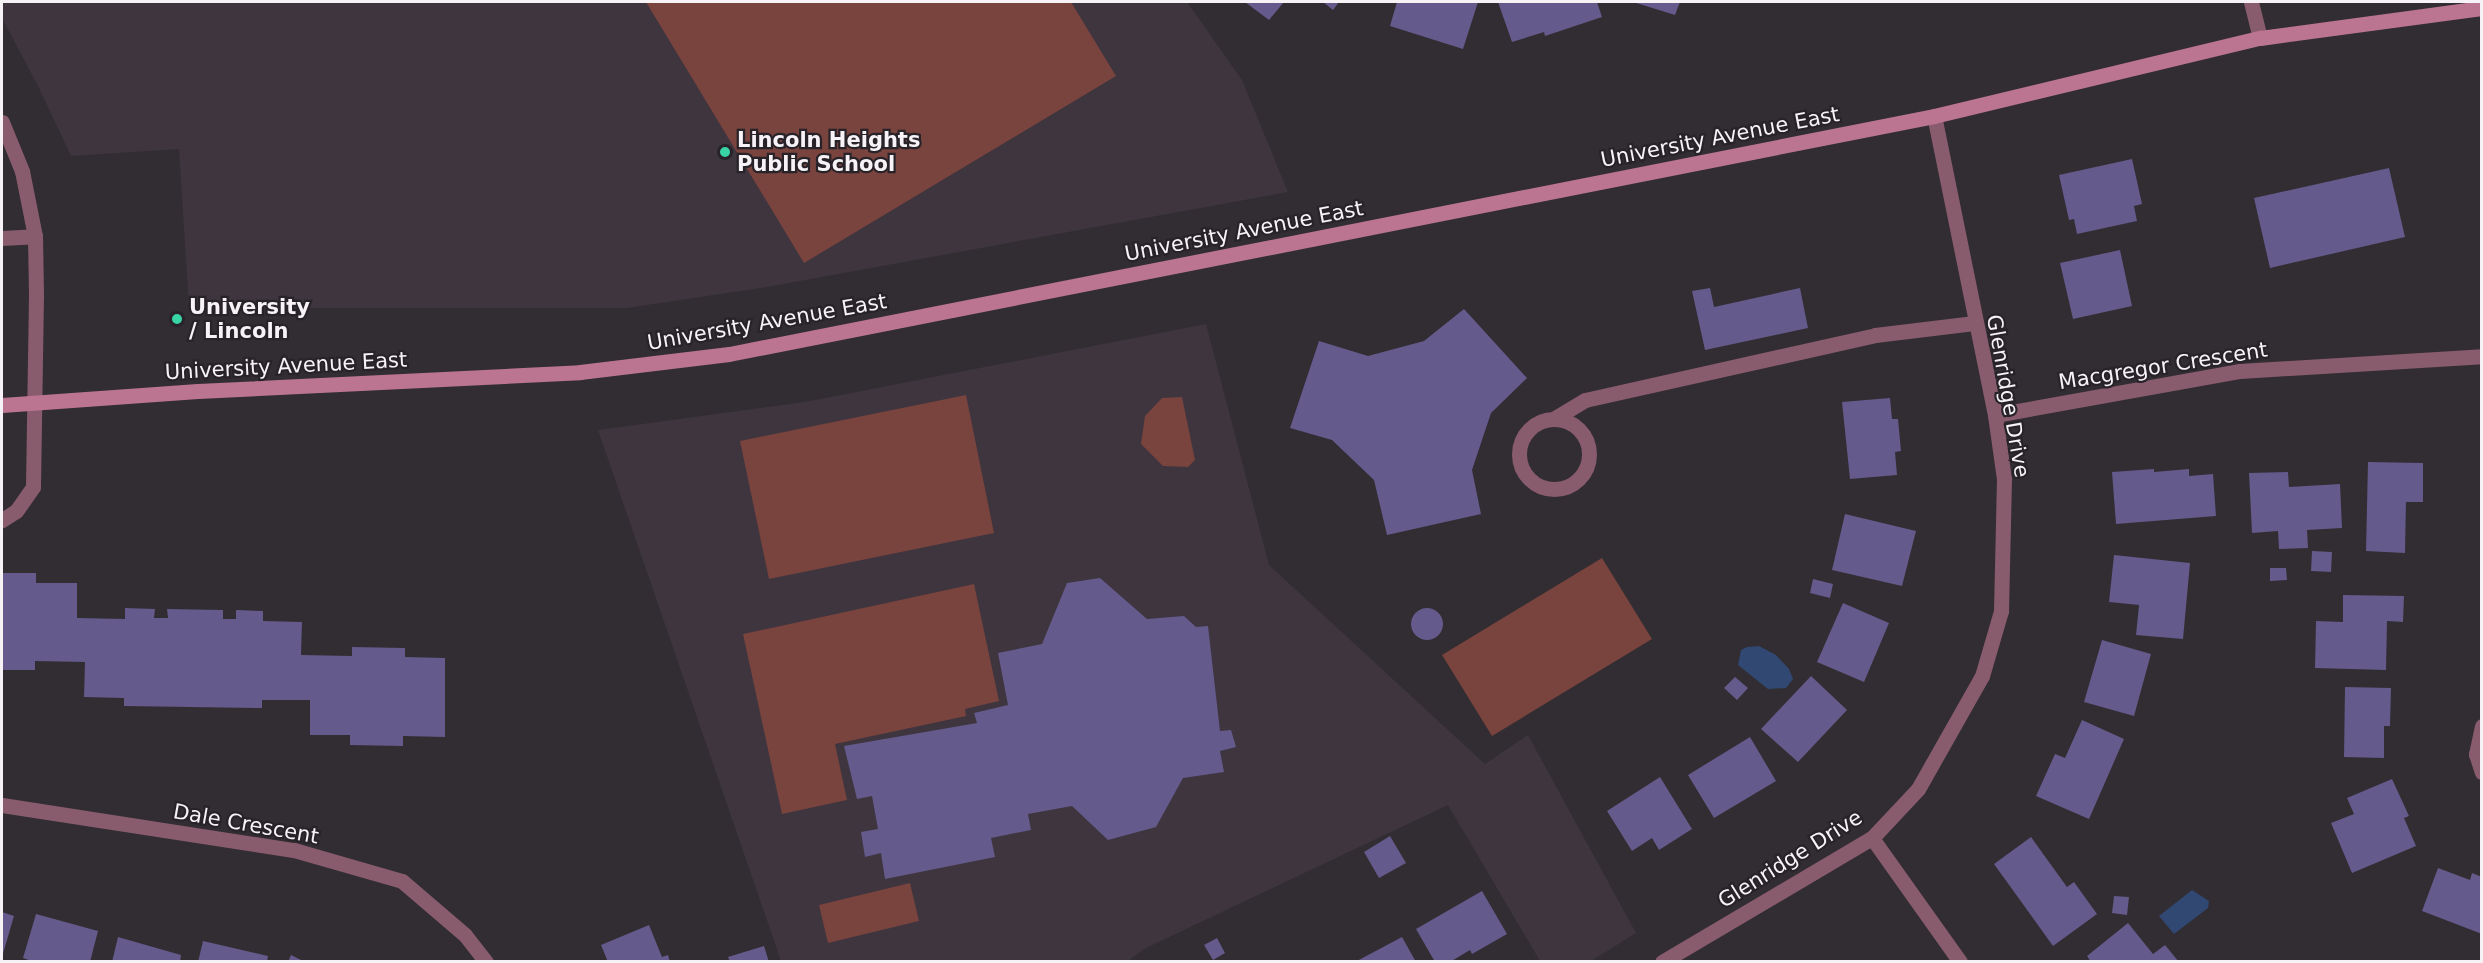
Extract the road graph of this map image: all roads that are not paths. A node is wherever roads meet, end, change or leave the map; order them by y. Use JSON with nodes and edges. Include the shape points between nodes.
{"nodes":[{"id":1,"x":2251,"y":2,"type":"edge"},
{"id":2,"x":2481,"y":8,"type":"edge"},
{"id":3,"x":2260,"y":38,"type":"junction"},
{"id":4,"x":1934,"y":116,"type":"junction"},
{"id":5,"x":2,"y":122,"type":"edge"},
{"id":6,"x":35,"y":236,"type":"junction"},
{"id":7,"x":2,"y":238,"type":"edge"},
{"id":8,"x":1974,"y":323,"type":"junction"},
{"id":9,"x":2481,"y":356,"type":"edge"},
{"id":10,"x":34,"y":403,"type":"junction"},
{"id":11,"x":2,"y":405,"type":"edge"},
{"id":12,"x":1995,"y":415,"type":"junction"},
{"id":13,"x":1555,"y":418,"type":"junction"},
{"id":14,"x":2,"y":520,"type":"edge"},
{"id":15,"x":2481,"y":726,"type":"edge"},
{"id":16,"x":2481,"y":772,"type":"edge"},
{"id":17,"x":2,"y":805,"type":"edge"},
{"id":18,"x":1872,"y":838,"type":"junction"},
{"id":19,"x":486,"y":962,"type":"edge"},
{"id":20,"x":1662,"y":962,"type":"edge"},
{"id":21,"x":1960,"y":962,"type":"edge"}],
"edges":[{"from":1,"to":3,"type":"street"},
{"from":2,"to":3,"type":"main road","name":"University Avenue East"},
{"from":3,"to":4,"type":"main road","name":"University Avenue East"},
{"from":4,"to":8,"type":"street","name":"Glenridge Drive"},
{"from":4,"to":10,"type":"main road","name":"University Avenue East","via":[[729,354],[580,372]]},
{"from":5,"to":6,"type":"street","via":[[22,171]]},
{"from":6,"to":7,"type":"street"},
{"from":6,"to":10,"type":"street"},
{"from":8,"to":12,"type":"street","name":"Glenridge Drive"},
{"from":8,"to":13,"type":"street","via":[[1875,335],[1585,400]]},
{"from":9,"to":12,"type":"street","name":"Macgregor Crescent","via":[[2240,371]]},
{"from":10,"to":11,"type":"main road","name":"University Avenue East"},
{"from":10,"to":14,"type":"street","via":[[33,487],[16,511]]},
{"from":12,"to":18,"type":"street","name":"Glenridge Drive","via":[[2004,479],[2001,611],[1982,676],[1949,735],[1918,789]]},
{"from":13,"to":13,"type":"street","via":[[1533,425],[1520,443],[1519,454],[1526,475],[1544,488],[1556,489],[1577,481],[1589,460],[1585,437],[1567,421]]},
{"from":15,"to":16,"type":"street","via":[[2476,754]]},
{"from":17,"to":19,"type":"street","name":"Dale Crescent","via":[[294,850],[402,881],[465,936]]},
{"from":18,"to":20,"type":"street","name":"Glenridge Drive"},
{"from":18,"to":21,"type":"street"}]}
